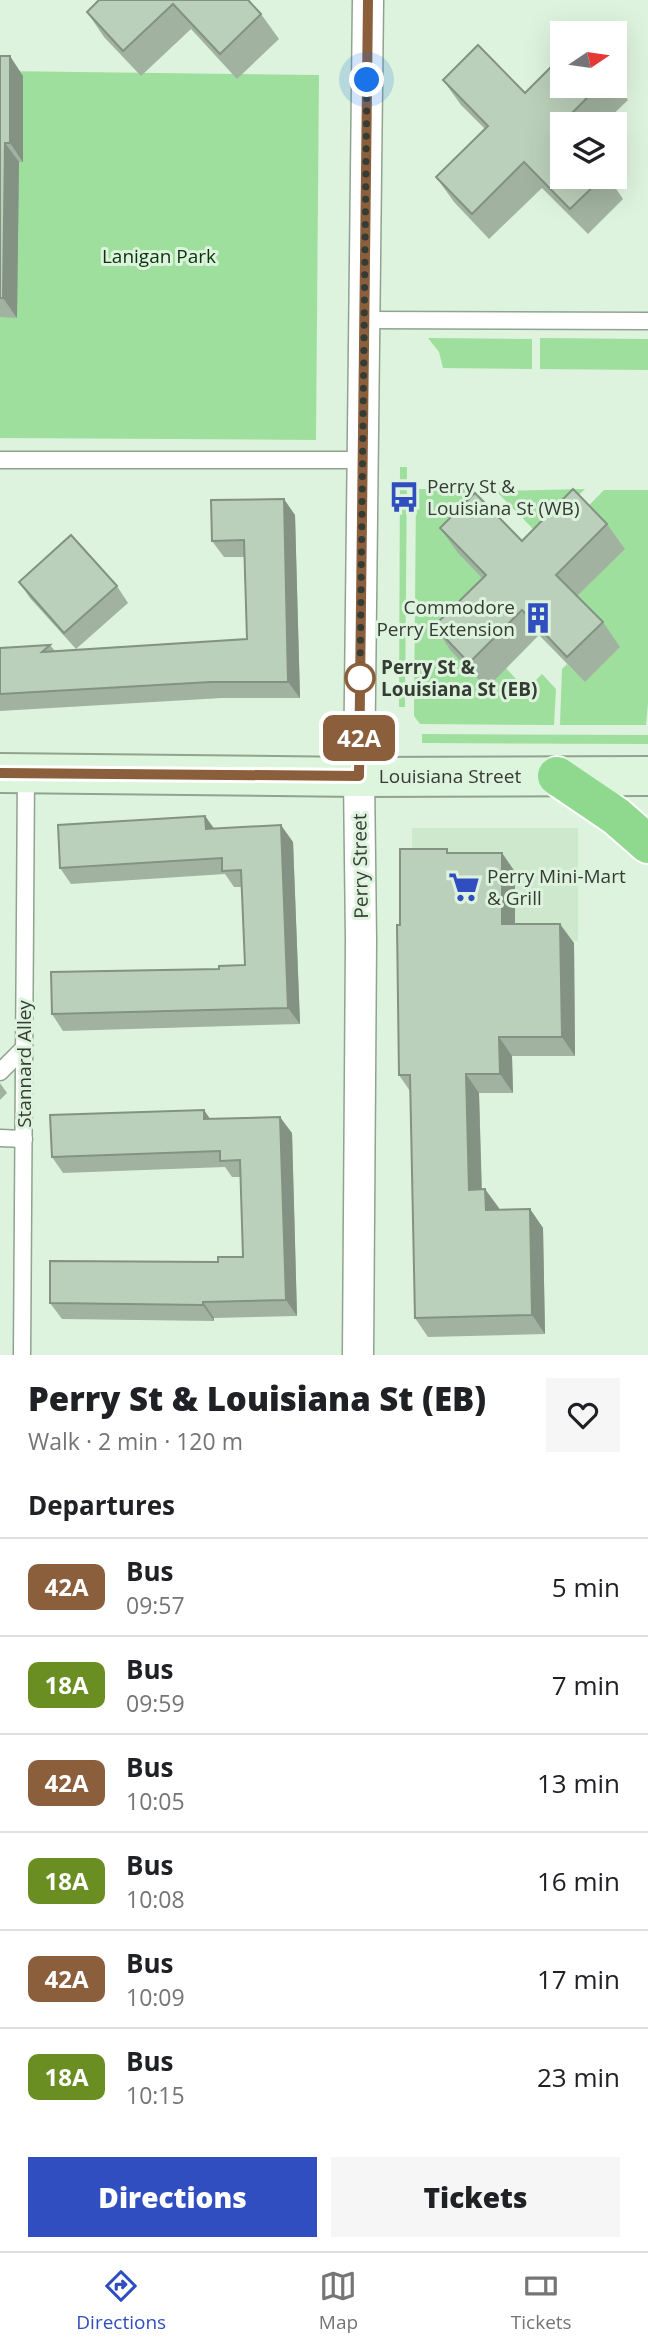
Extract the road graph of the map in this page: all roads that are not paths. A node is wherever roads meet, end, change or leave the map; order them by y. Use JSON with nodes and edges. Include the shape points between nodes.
{"nodes":[{"id":1,"x":368,"y":0,"type":"edge"},
{"id":2,"x":364,"y":320,"type":"junction"},
{"id":3,"x":648,"y":321,"type":"edge"},
{"id":4,"x":0,"y":460,"type":"edge"},
{"id":5,"x":363,"y":460,"type":"junction"},
{"id":6,"x":13,"y":773,"type":"edge"},
{"id":7,"x":359,"y":776,"type":"junction"},
{"id":8,"x":557,"y":776,"type":"junction"},
{"id":9,"x":648,"y":776,"type":"edge"},
{"id":10,"x":648,"y":844,"type":"edge"},
{"id":11,"x":24,"y":1048,"type":"junction"},
{"id":12,"x":0,"y":1072,"type":"edge"},
{"id":13,"x":0,"y":1138,"type":"edge"},
{"id":14,"x":24,"y":1139,"type":"junction"},
{"id":15,"x":22,"y":1355,"type":"edge"},
{"id":16,"x":358,"y":1355,"type":"edge"}],
"edges":[{"from":1,"to":2,"type":"street","name":"Perry Street"},
{"from":2,"to":3,"type":"lane"},
{"from":2,"to":5,"type":"street","name":"Perry Street"},
{"from":4,"to":5,"type":"lane"},
{"from":5,"to":7,"type":"street","name":"Perry Street"},
{"from":6,"to":7,"type":"street","name":"Louisiana Street"},
{"from":6,"to":11,"type":"lane","name":"Stannard Alley"},
{"from":7,"to":8,"type":"street","name":"Louisiana Street"},
{"from":7,"to":16,"type":"street","name":"Perry Street"},
{"from":8,"to":9,"type":"street","name":"Louisiana Street"},
{"from":8,"to":10,"type":"highway"},
{"from":11,"to":12,"type":"lane"},
{"from":11,"to":14,"type":"lane","name":"Stannard Alley"},
{"from":13,"to":14,"type":"lane"},
{"from":14,"to":15,"type":"lane","name":"Stannard Alley"}]}
